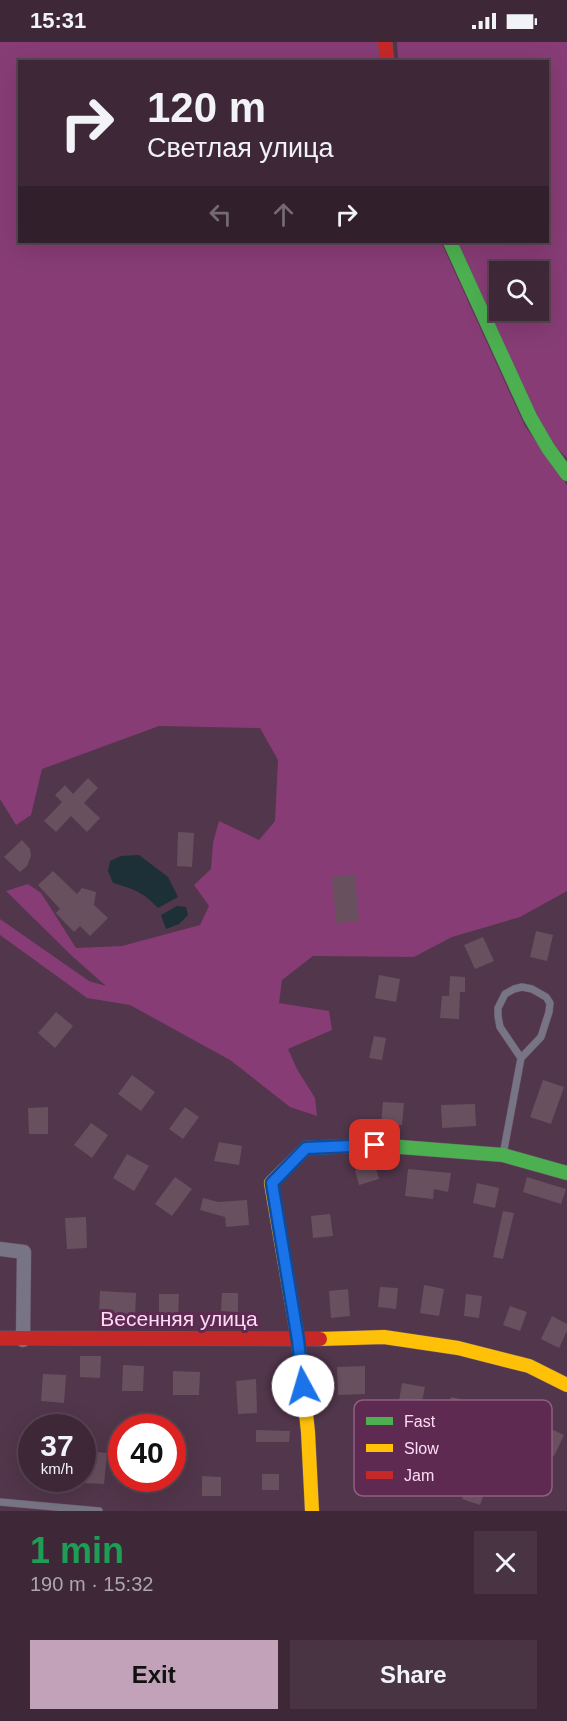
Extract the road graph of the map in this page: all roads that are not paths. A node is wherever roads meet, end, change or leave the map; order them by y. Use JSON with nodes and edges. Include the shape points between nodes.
{"nodes":[{"id":1,"x":385,"y":42,"type":"edge"},
{"id":2,"x":387,"y":60,"type":"edge"},
{"id":3,"x":450,"y":243,"type":"edge"},
{"id":4,"x":567,"y":474,"type":"edge"},
{"id":5,"x":520,"y":1058,"type":"junction"},
{"id":6,"x":503,"y":1155,"type":"junction"},
{"id":7,"x":567,"y":1173,"type":"edge"},
{"id":8,"x":0,"y":1249,"type":"edge"},
{"id":9,"x":0,"y":1338,"type":"edge"},
{"id":10,"x":23,"y":1340,"type":"junction"},
{"id":11,"x":298,"y":1340,"type":"junction"},
{"id":12,"x":567,"y":1385,"type":"edge"},
{"id":13,"x":0,"y":1502,"type":"edge"},
{"id":14,"x":99,"y":1511,"type":"edge"},
{"id":15,"x":312,"y":1511,"type":"edge"}],
"edges":[{"from":1,"to":2,"type":"street"},
{"from":3,"to":4,"type":"street","via":[[530,417]]},
{"from":5,"to":5,"type":"lane","via":[[500,1027],[498,1008],[505,994],[522,987],[532,989],[550,1003],[541,1037]]},
{"from":5,"to":6,"type":"lane"},
{"from":6,"to":7,"type":"street"},
{"from":6,"to":11,"type":"street","via":[[375,1145],[306,1148],[272,1183]]},
{"from":8,"to":10,"type":"street","via":[[24,1252]]},
{"from":9,"to":10,"type":"street","name":"Весенняя улица"},
{"from":10,"to":11,"type":"street","name":"Весенняя улица"},
{"from":11,"to":12,"type":"street","name":"Весенняя улица","via":[[384,1337],[458,1348],[529,1366]]},
{"from":11,"to":15,"type":"street"},
{"from":13,"to":14,"type":"lane"}]}
